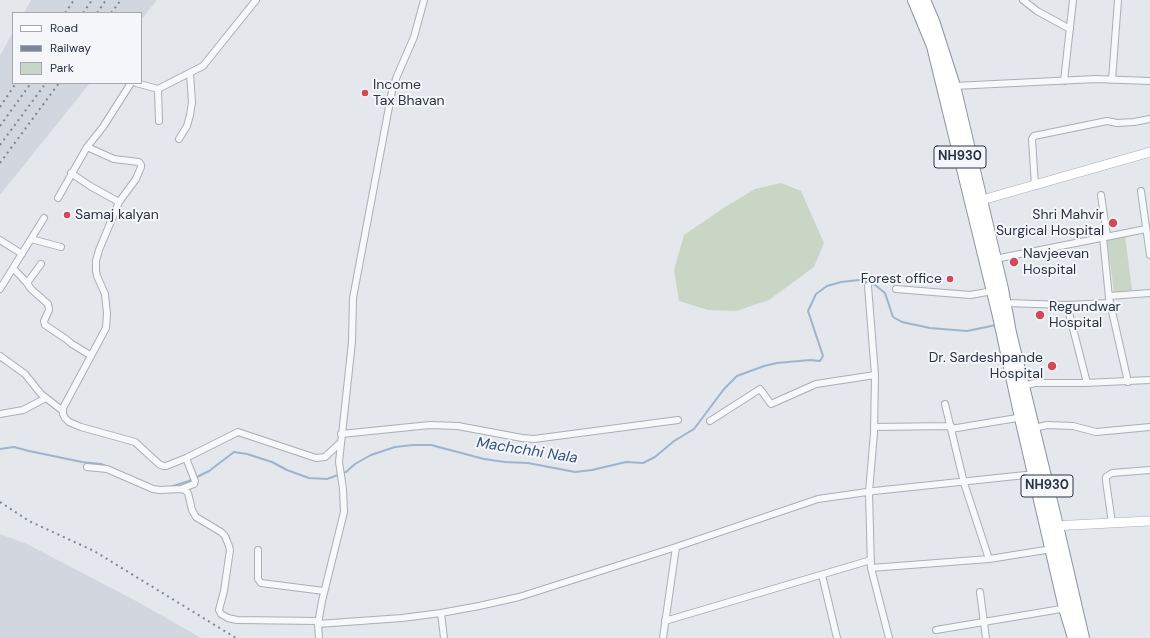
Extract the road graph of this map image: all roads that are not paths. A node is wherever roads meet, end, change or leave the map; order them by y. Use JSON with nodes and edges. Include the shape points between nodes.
{"nodes":[{"id":1,"x":256,"y":0,"type":"edge"},
{"id":2,"x":424,"y":0,"type":"edge"},
{"id":3,"x":914,"y":0,"type":"edge"},
{"id":4,"x":924,"y":0,"type":"edge"},
{"id":5,"x":1023,"y":0,"type":"edge"},
{"id":6,"x":1073,"y":0,"type":"edge"},
{"id":7,"x":1118,"y":0,"type":"edge"},
{"id":8,"x":1070,"y":29,"type":"junction"},
{"id":9,"x":190,"y":73,"type":"junction"},
{"id":10,"x":1112,"y":80,"type":"junction"},
{"id":11,"x":1064,"y":81,"type":"junction"},
{"id":12,"x":1150,"y":81,"type":"edge"},
{"id":13,"x":130,"y":84,"type":"edge"},
{"id":14,"x":140,"y":84,"type":"edge"},
{"id":15,"x":954,"y":86,"type":"junction"},
{"id":16,"x":158,"y":89,"type":"junction"},
{"id":17,"x":1150,"y":119,"type":"edge"},
{"id":18,"x":159,"y":121,"type":"dead end"},
{"id":19,"x":179,"y":139,"type":"dead end"},
{"id":20,"x":87,"y":147,"type":"junction"},
{"id":21,"x":1150,"y":152,"type":"edge"},
{"id":22,"x":71,"y":173,"type":"junction"},
{"id":23,"x":1035,"y":186,"type":"junction"},
{"id":24,"x":1141,"y":191,"type":"dead end"},
{"id":25,"x":1101,"y":195,"type":"dead end"},
{"id":26,"x":58,"y":198,"type":"dead end"},
{"id":27,"x":119,"y":202,"type":"junction"},
{"id":28,"x":977,"y":202,"type":"junction"},
{"id":29,"x":44,"y":218,"type":"dead end"},
{"id":30,"x":1146,"y":229,"type":"junction"},
{"id":31,"x":1105,"y":236,"type":"junction"},
{"id":32,"x":31,"y":239,"type":"junction"},
{"id":33,"x":0,"y":240,"type":"edge"},
{"id":34,"x":61,"y":247,"type":"dead end"},
{"id":35,"x":22,"y":254,"type":"junction"},
{"id":36,"x":1150,"y":255,"type":"edge"},
{"id":37,"x":995,"y":259,"type":"junction"},
{"id":38,"x":41,"y":264,"type":"dead end"},
{"id":39,"x":13,"y":268,"type":"junction"},
{"id":40,"x":27,"y":283,"type":"junction"},
{"id":41,"x":868,"y":286,"type":"dead end"},
{"id":42,"x":0,"y":289,"type":"edge"},
{"id":43,"x":896,"y":289,"type":"dead end"},
{"id":44,"x":992,"y":291,"type":"junction"},
{"id":45,"x":1150,"y":293,"type":"edge"},
{"id":46,"x":1109,"y":296,"type":"junction"},
{"id":47,"x":1110,"y":303,"type":"junction"},
{"id":48,"x":1067,"y":305,"type":"junction"},
{"id":49,"x":1004,"y":311,"type":"junction"},
{"id":50,"x":1008,"y":339,"type":"junction"},
{"id":51,"x":90,"y":355,"type":"junction"},
{"id":52,"x":0,"y":356,"type":"edge"},
{"id":53,"x":875,"y":375,"type":"junction"},
{"id":54,"x":1150,"y":380,"type":"edge"},
{"id":55,"x":1128,"y":382,"type":"junction"},
{"id":56,"x":1087,"y":383,"type":"junction"},
{"id":57,"x":1024,"y":385,"type":"junction"},
{"id":58,"x":46,"y":398,"type":"junction"},
{"id":59,"x":945,"y":404,"type":"dead end"},
{"id":60,"x":63,"y":411,"type":"junction"},
{"id":61,"x":0,"y":414,"type":"edge"},
{"id":62,"x":1026,"y":417,"type":"junction"},
{"id":63,"x":678,"y":420,"type":"dead end"},
{"id":64,"x":710,"y":421,"type":"dead end"},
{"id":65,"x":874,"y":427,"type":"junction"},
{"id":66,"x":1037,"y":427,"type":"junction"},
{"id":67,"x":1150,"y":427,"type":"edge"},
{"id":68,"x":951,"y":428,"type":"junction"},
{"id":69,"x":341,"y":434,"type":"junction"},
{"id":70,"x":340,"y":443,"type":"junction"},
{"id":71,"x":186,"y":458,"type":"junction"},
{"id":72,"x":87,"y":467,"type":"dead end"},
{"id":73,"x":1150,"y":470,"type":"edge"},
{"id":74,"x":1039,"y":473,"type":"junction"},
{"id":75,"x":964,"y":482,"type":"junction"},
{"id":76,"x":181,"y":488,"type":"junction"},
{"id":77,"x":869,"y":492,"type":"junction"},
{"id":78,"x":1150,"y":521,"type":"edge"},
{"id":79,"x":1112,"y":523,"type":"junction"},
{"id":80,"x":1052,"y":526,"type":"junction"},
{"id":81,"x":676,"y":547,"type":"junction"},
{"id":82,"x":1052,"y":549,"type":"junction"},
{"id":83,"x":258,"y":550,"type":"dead end"},
{"id":84,"x":989,"y":558,"type":"junction"},
{"id":85,"x":871,"y":560,"type":"junction"},
{"id":86,"x":871,"y":568,"type":"junction"},
{"id":87,"x":822,"y":575,"type":"junction"},
{"id":88,"x":1063,"y":578,"type":"junction"},
{"id":89,"x":324,"y":591,"type":"junction"},
{"id":90,"x":980,"y":592,"type":"dead end"},
{"id":91,"x":1070,"y":607,"type":"junction"},
{"id":92,"x":441,"y":613,"type":"junction"},
{"id":93,"x":665,"y":621,"type":"junction"},
{"id":94,"x":319,"y":622,"type":"junction"},
{"id":95,"x":985,"y":622,"type":"junction"},
{"id":96,"x":936,"y":630,"type":"dead end"},
{"id":97,"x":319,"y":638,"type":"edge"},
{"id":98,"x":444,"y":638,"type":"edge"},
{"id":99,"x":663,"y":638,"type":"edge"},
{"id":100,"x":837,"y":638,"type":"edge"},
{"id":101,"x":889,"y":638,"type":"edge"},
{"id":102,"x":986,"y":638,"type":"edge"},
{"id":103,"x":1074,"y":638,"type":"edge"},
{"id":104,"x":1083,"y":638,"type":"edge"}],
"edges":[{"from":1,"to":9,"type":"street","via":[[206,63]]},
{"from":2,"to":69,"type":"street","via":[[414,36],[392,91],[353,298],[352,342]]},
{"from":3,"to":28,"type":"highway","number":"NH930","via":[[933,46]]},
{"from":4,"to":15,"type":"highway","number":"NH930"},
{"from":5,"to":8,"type":"street","via":[[1037,12]]},
{"from":6,"to":8,"type":"street"},
{"from":7,"to":10,"type":"street"},
{"from":8,"to":11,"type":"street"},
{"from":9,"to":16,"type":"street"},
{"from":9,"to":19,"type":"street","via":[[190,115]]},
{"from":10,"to":11,"type":"street"},
{"from":10,"to":12,"type":"street"},
{"from":11,"to":15,"type":"street"},
{"from":13,"to":20,"type":"street"},
{"from":14,"to":16,"type":"street"},
{"from":15,"to":28,"type":"highway","number":"NH930"},
{"from":16,"to":18,"type":"street"},
{"from":17,"to":23,"type":"street","via":[[1108,122],[1034,136],[1032,139]]},
{"from":20,"to":22,"type":"street"},
{"from":20,"to":27,"type":"street","via":[[114,159],[140,163],[136,179]]},
{"from":21,"to":23,"type":"street"},
{"from":22,"to":26,"type":"street"},
{"from":22,"to":27,"type":"street"},
{"from":23,"to":28,"type":"street"},
{"from":24,"to":30,"type":"street"},
{"from":25,"to":31,"type":"street"},
{"from":27,"to":51,"type":"street","via":[[97,255],[96,271],[104,291],[107,321],[104,332]]},
{"from":28,"to":37,"type":"highway","number":"NH930"},
{"from":28,"to":44,"type":"highway","number":"NH930"},
{"from":29,"to":32,"type":"street"},
{"from":30,"to":31,"type":"street"},
{"from":30,"to":36,"type":"street"},
{"from":31,"to":37,"type":"street"},
{"from":31,"to":46,"type":"street"},
{"from":32,"to":34,"type":"street"},
{"from":32,"to":35,"type":"street"},
{"from":33,"to":35,"type":"street"},
{"from":35,"to":39,"type":"street"},
{"from":37,"to":49,"type":"highway","number":"NH930"},
{"from":38,"to":40,"type":"street"},
{"from":39,"to":40,"type":"street"},
{"from":39,"to":42,"type":"street"},
{"from":40,"to":51,"type":"street","via":[[49,306],[45,325]]},
{"from":41,"to":53,"type":"street"},
{"from":43,"to":44,"type":"street","via":[[970,294]]},
{"from":44,"to":49,"type":"highway","number":"NH930"},
{"from":45,"to":46,"type":"street"},
{"from":46,"to":47,"type":"street"},
{"from":47,"to":48,"type":"street"},
{"from":47,"to":55,"type":"street"},
{"from":48,"to":49,"type":"street"},
{"from":48,"to":56,"type":"street"},
{"from":49,"to":50,"type":"highway","number":"NH930"},
{"from":50,"to":57,"type":"highway","number":"NH930"},
{"from":50,"to":62,"type":"highway","number":"NH930"},
{"from":51,"to":60,"type":"street"},
{"from":52,"to":58,"type":"street","via":[[28,377]]},
{"from":53,"to":64,"type":"street","via":[[816,384],[771,404],[760,389]]},
{"from":53,"to":65,"type":"street"},
{"from":54,"to":55,"type":"street"},
{"from":55,"to":56,"type":"street"},
{"from":56,"to":57,"type":"street"},
{"from":57,"to":62,"type":"highway","number":"NH930"},
{"from":58,"to":60,"type":"street"},
{"from":58,"to":61,"type":"street","via":[[23,410]]},
{"from":59,"to":68,"type":"street"},
{"from":60,"to":71,"type":"street","via":[[69,422],[135,442],[163,466]]},
{"from":62,"to":66,"type":"highway","number":"NH930"},
{"from":62,"to":68,"type":"street"},
{"from":62,"to":74,"type":"highway","number":"NH930"},
{"from":63,"to":69,"type":"street","via":[[534,439],[458,426],[430,425]]},
{"from":65,"to":68,"type":"street"},
{"from":65,"to":77,"type":"street"},
{"from":66,"to":67,"type":"street","via":[[1073,426],[1096,432]]},
{"from":66,"to":74,"type":"highway","number":"NH930"},
{"from":68,"to":75,"type":"street"},
{"from":69,"to":70,"type":"street"},
{"from":70,"to":71,"type":"street","via":[[321,459],[238,432]]},
{"from":70,"to":89,"type":"street","via":[[339,462],[344,500],[342,522]]},
{"from":71,"to":76,"type":"street","via":[[195,481],[194,484]]},
{"from":72,"to":76,"type":"street","via":[[107,469],[153,490]]},
{"from":73,"to":79,"type":"street","via":[[1112,473],[1106,477]]},
{"from":74,"to":75,"type":"street"},
{"from":74,"to":80,"type":"highway","number":"NH930"},
{"from":75,"to":77,"type":"street"},
{"from":75,"to":84,"type":"street"},
{"from":76,"to":94,"type":"street","via":[[188,493],[196,517],[221,532],[229,546],[220,614],[237,620]]},
{"from":77,"to":81,"type":"street","via":[[818,499]]},
{"from":77,"to":85,"type":"street"},
{"from":78,"to":79,"type":"street"},
{"from":79,"to":80,"type":"street"},
{"from":80,"to":82,"type":"highway","number":"NH930"},
{"from":80,"to":88,"type":"highway","number":"NH930"},
{"from":81,"to":92,"type":"street","via":[[519,597]]},
{"from":81,"to":93,"type":"street"},
{"from":82,"to":84,"type":"street"},
{"from":82,"to":88,"type":"highway","number":"NH930"},
{"from":83,"to":89,"type":"street","via":[[258,579],[261,583]]},
{"from":84,"to":86,"type":"street"},
{"from":85,"to":86,"type":"street"},
{"from":85,"to":87,"type":"street"},
{"from":86,"to":101,"type":"street"},
{"from":87,"to":93,"type":"street"},
{"from":87,"to":100,"type":"street"},
{"from":88,"to":91,"type":"highway","number":"NH930"},
{"from":89,"to":94,"type":"street"},
{"from":90,"to":95,"type":"street"},
{"from":91,"to":95,"type":"street"},
{"from":91,"to":103,"type":"highway","number":"NH930"},
{"from":91,"to":104,"type":"highway","number":"NH930"},
{"from":92,"to":94,"type":"street","via":[[402,618]]},
{"from":92,"to":98,"type":"street"},
{"from":93,"to":99,"type":"street"},
{"from":94,"to":97,"type":"street"},
{"from":95,"to":96,"type":"street"},
{"from":95,"to":102,"type":"street"}]}
